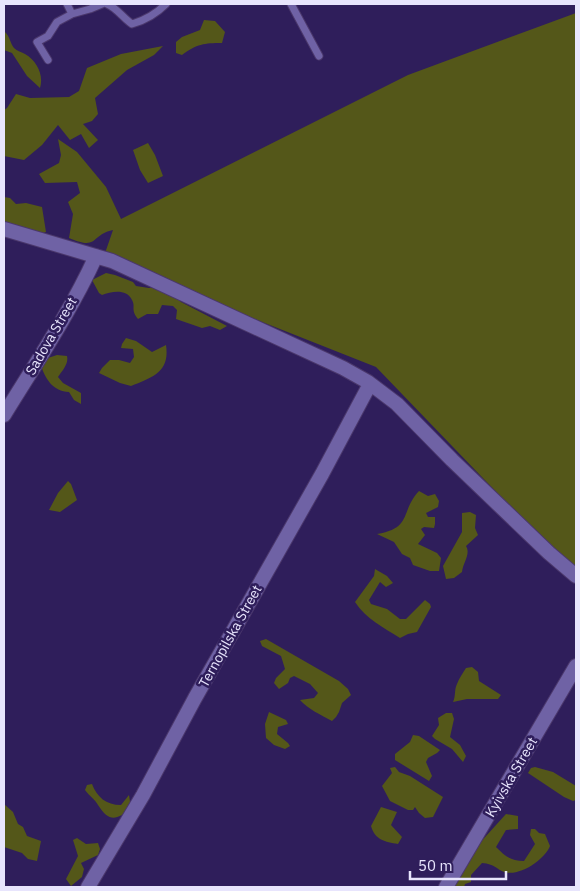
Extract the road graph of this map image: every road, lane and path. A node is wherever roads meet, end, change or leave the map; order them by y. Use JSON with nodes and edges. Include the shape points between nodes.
{"nodes":[{"id":1,"x":67,"y":4,"type":"edge"},
{"id":2,"x":102,"y":4,"type":"edge"},
{"id":3,"x":107,"y":4,"type":"edge"},
{"id":4,"x":166,"y":4,"type":"edge"},
{"id":5,"x":291,"y":4,"type":"edge"},
{"id":6,"x":72,"y":14,"type":"junction"},
{"id":7,"x":319,"y":56,"type":"dead end"},
{"id":8,"x":48,"y":60,"type":"dead end"},
{"id":9,"x":4,"y":229,"type":"edge"},
{"id":10,"x":96,"y":256,"type":"junction"},
{"id":11,"x":370,"y":384,"type":"junction"},
{"id":12,"x":4,"y":415,"type":"edge"},
{"id":13,"x":576,"y":576,"type":"edge"},
{"id":14,"x":576,"y":666,"type":"edge"},
{"id":15,"x":88,"y":887,"type":"edge"},
{"id":16,"x":446,"y":887,"type":"edge"}],
"edges":[{"from":1,"to":6,"type":"lane"},
{"from":2,"to":6,"type":"lane"},
{"from":3,"to":4,"type":"lane","via":[[132,24],[158,13]]},
{"from":5,"to":7,"type":"lane"},
{"from":6,"to":8,"type":"lane","via":[[57,22],[48,36],[37,42]]},
{"from":9,"to":10,"type":"street"},
{"from":10,"to":11,"type":"street","via":[[343,368]]},
{"from":10,"to":12,"type":"street","name":"Sadova Street"},
{"from":11,"to":13,"type":"street","via":[[397,404]]},
{"from":11,"to":15,"type":"street","name":"Ternopilska Street","via":[[143,795]]},
{"from":14,"to":16,"type":"street","name":"Kyivska Street"}]}
